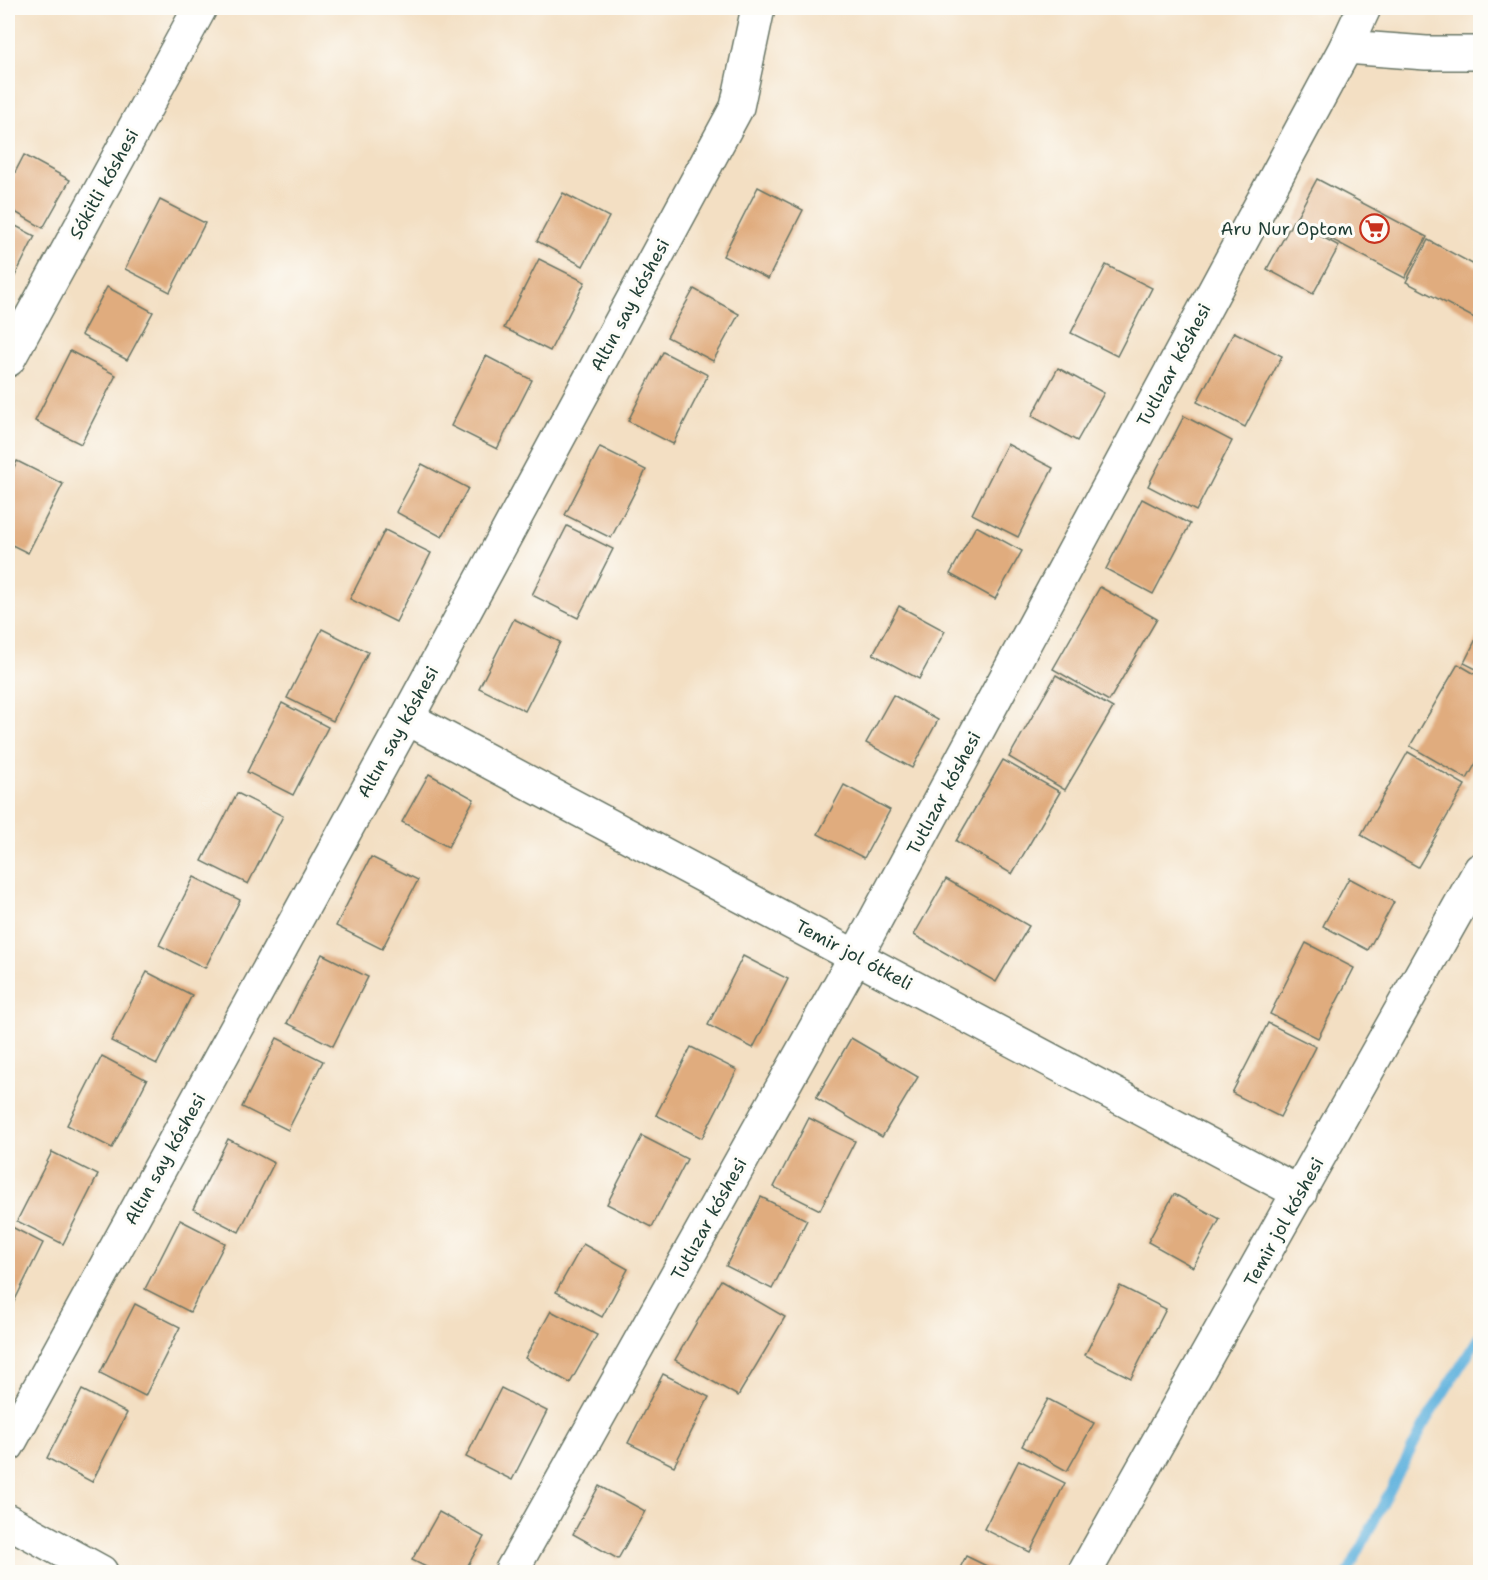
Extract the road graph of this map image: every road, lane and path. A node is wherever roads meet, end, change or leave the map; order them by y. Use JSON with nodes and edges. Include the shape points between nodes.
{"nodes":[{"id":1,"x":200,"y":8,"type":"edge"},
{"id":2,"x":758,"y":8,"type":"edge"},
{"id":3,"x":1364,"y":8,"type":"edge"},
{"id":4,"x":1346,"y":47,"type":"junction"},
{"id":5,"x":1480,"y":53,"type":"edge"},
{"id":6,"x":8,"y":360,"type":"edge"},
{"id":7,"x":406,"y":718,"type":"junction"},
{"id":8,"x":1480,"y":870,"type":"edge"},
{"id":9,"x":856,"y":956,"type":"junction"},
{"id":10,"x":1300,"y":1193,"type":"junction"},
{"id":11,"x":8,"y":1445,"type":"edge"},
{"id":12,"x":8,"y":1521,"type":"edge"},
{"id":13,"x":101,"y":1572,"type":"edge"},
{"id":14,"x":511,"y":1572,"type":"edge"},
{"id":15,"x":1085,"y":1572,"type":"edge"}],
"edges":[{"from":1,"to":6,"type":"street","name":"Sókitli kóshesi"},
{"from":2,"to":7,"type":"street","name":"Altın say kóshesi","via":[[737,107]]},
{"from":3,"to":4,"type":"street","name":"Tutlızar kóshesi"},
{"from":4,"to":5,"type":"street"},
{"from":4,"to":9,"type":"street","name":"Tutlızar kóshesi"},
{"from":7,"to":9,"type":"street","name":"Temir jol ótkeli"},
{"from":7,"to":11,"type":"street","name":"Altın say kóshesi"},
{"from":8,"to":10,"type":"street","name":"Temir jol kóshesi"},
{"from":9,"to":10,"type":"street","name":"Temir jol ótkeli"},
{"from":9,"to":14,"type":"street","name":"Tutlızar kóshesi"},
{"from":10,"to":15,"type":"street","name":"Temir jol kóshesi"},
{"from":12,"to":13,"type":"street"}]}
